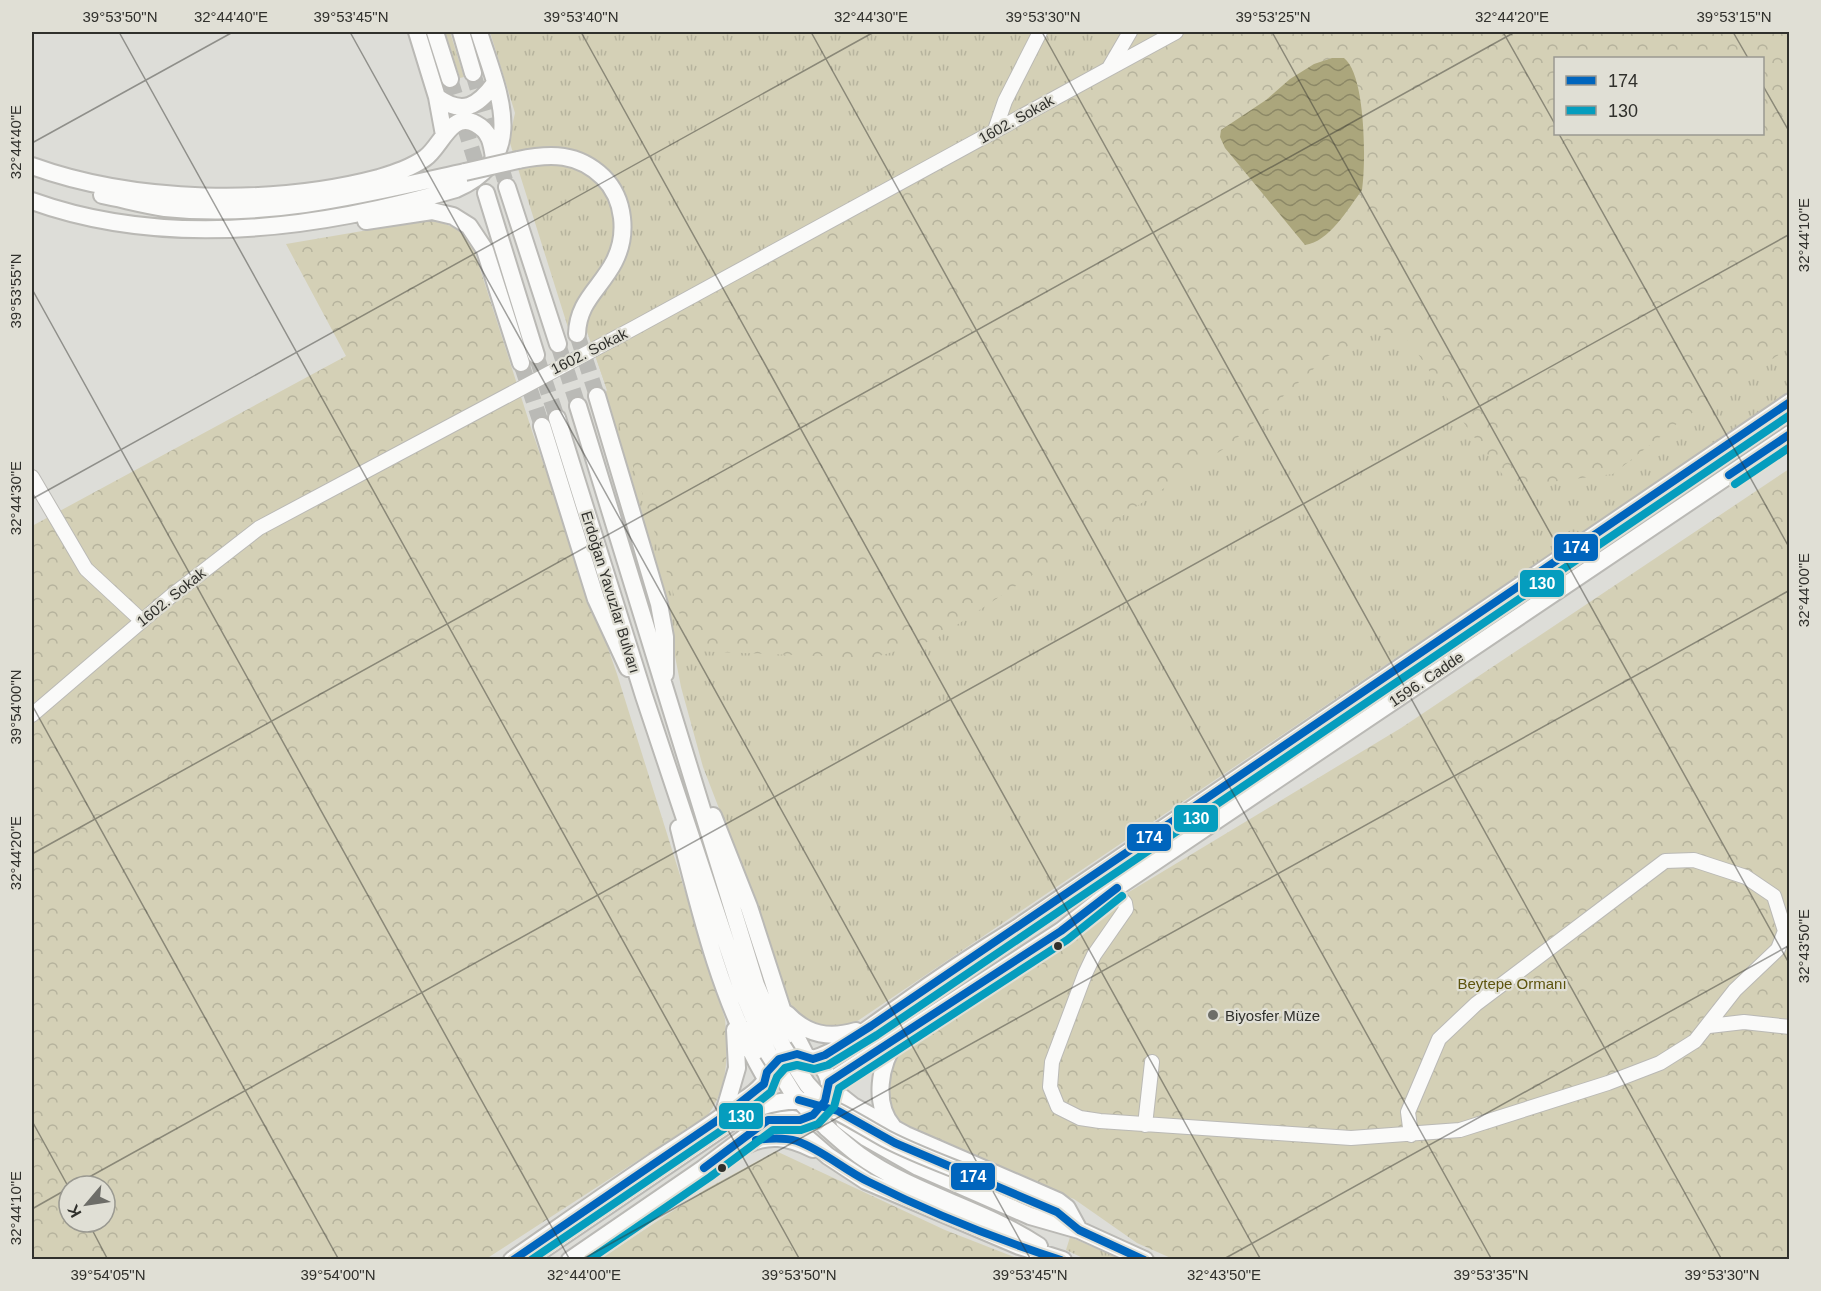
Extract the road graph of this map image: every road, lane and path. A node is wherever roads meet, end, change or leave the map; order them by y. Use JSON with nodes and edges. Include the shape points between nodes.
{"nodes":[{"id":1,"x":417,"y":32,"type":"edge"},
{"id":2,"x":435,"y":32,"type":"edge"},
{"id":3,"x":461,"y":32,"type":"edge"},
{"id":4,"x":479,"y":32,"type":"edge"},
{"id":5,"x":1040,"y":32,"type":"edge"},
{"id":6,"x":1130,"y":32,"type":"edge"},
{"id":7,"x":1176,"y":32,"type":"edge"},
{"id":8,"x":1109,"y":68,"type":"junction"},
{"id":9,"x":473,"y":73,"type":"tunnel mouth"},
{"id":10,"x":450,"y":80,"type":"tunnel mouth"},
{"id":11,"x":495,"y":83,"type":"junction"},
{"id":12,"x":437,"y":97,"type":"junction"},
{"id":13,"x":995,"y":130,"type":"junction"},
{"id":14,"x":444,"y":135,"type":"junction"},
{"id":15,"x":494,"y":158,"type":"junction"},
{"id":16,"x":32,"y":166,"type":"edge"},
{"id":17,"x":32,"y":176,"type":"edge"},
{"id":18,"x":468,"y":177,"type":"junction"},
{"id":19,"x":507,"y":187,"type":"tunnel mouth"},
{"id":20,"x":486,"y":193,"type":"tunnel mouth"},
{"id":21,"x":32,"y":201,"type":"edge"},
{"id":22,"x":293,"y":224,"type":"junction"},
{"id":23,"x":577,"y":334,"type":"tunnel mouth"},
{"id":24,"x":558,"y":344,"type":"tunnel mouth"},
{"id":25,"x":597,"y":396,"type":"tunnel mouth"},
{"id":26,"x":1790,"y":402,"type":"edge"},
{"id":27,"x":578,"y":406,"type":"tunnel mouth"},
{"id":28,"x":557,"y":418,"type":"tunnel mouth"},
{"id":29,"x":542,"y":426,"type":"tunnel mouth"},
{"id":30,"x":1790,"y":434,"type":"edge"},
{"id":31,"x":32,"y":477,"type":"edge"},
{"id":32,"x":141,"y":620,"type":"junction"},
{"id":33,"x":665,"y":690,"type":"junction"},
{"id":34,"x":644,"y":696,"type":"junction"},
{"id":35,"x":32,"y":715,"type":"edge"},
{"id":36,"x":684,"y":752,"type":"junction"},
{"id":37,"x":668,"y":765,"type":"junction"},
{"id":38,"x":1113,"y":890,"type":"junction"},
{"id":39,"x":966,"y":959,"type":"junction"},
{"id":40,"x":951,"y":970,"type":"junction"},
{"id":41,"x":974,"y":988,"type":"junction"},
{"id":42,"x":732,"y":1005,"type":"junction"},
{"id":43,"x":782,"y":1009,"type":"junction"},
{"id":44,"x":871,"y":1026,"type":"junction"},
{"id":45,"x":1709,"y":1026,"type":"junction"},
{"id":46,"x":1790,"y":1028,"type":"edge"},
{"id":47,"x":899,"y":1037,"type":"junction"},
{"id":48,"x":776,"y":1050,"type":"junction"},
{"id":49,"x":810,"y":1057,"type":"junction"},
{"id":50,"x":1152,"y":1062,"type":"dead end"},
{"id":51,"x":764,"y":1080,"type":"junction"},
{"id":52,"x":829,"y":1084,"type":"junction"},
{"id":53,"x":853,"y":1106,"type":"junction"},
{"id":54,"x":780,"y":1112,"type":"junction"},
{"id":55,"x":721,"y":1118,"type":"junction"},
{"id":56,"x":833,"y":1123,"type":"junction"},
{"id":57,"x":1145,"y":1125,"type":"junction"},
{"id":58,"x":894,"y":1128,"type":"junction"},
{"id":59,"x":1411,"y":1135,"type":"junction"},
{"id":60,"x":823,"y":1152,"type":"junction"},
{"id":61,"x":659,"y":1159,"type":"junction"},
{"id":62,"x":704,"y":1168,"type":"junction"},
{"id":63,"x":677,"y":1186,"type":"junction"},
{"id":64,"x":1079,"y":1230,"type":"junction"},
{"id":65,"x":1057,"y":1256,"type":"edge"},
{"id":66,"x":512,"y":1260,"type":"edge"},
{"id":67,"x":529,"y":1260,"type":"edge"},
{"id":68,"x":570,"y":1260,"type":"edge"},
{"id":69,"x":1145,"y":1260,"type":"edge"}],
"edges":[{"from":1,"to":12,"type":"main road"},
{"from":2,"to":10,"type":"main road"},
{"from":3,"to":9,"type":"main road"},
{"from":4,"to":11,"type":"main road"},
{"from":5,"to":13,"type":"street","via":[[1005,101]]},
{"from":6,"to":8,"type":"street"},
{"from":7,"to":8,"type":"street","name":"1602. Sokak"},
{"from":8,"to":13,"type":"street","name":"1602. Sokak"},
{"from":11,"to":12,"type":"main road","via":[[477,103],[464,108]]},
{"from":11,"to":15,"type":"main road","via":[[505,128]]},
{"from":12,"to":14,"type":"main road"},
{"from":13,"to":32,"type":"street","name":"1602. Sokak","via":[[278,518],[231,549]]},
{"from":14,"to":15,"type":"main road","via":[[456,123],[474,122],[489,135]]},
{"from":14,"to":16,"type":"main road","via":[[423,160],[392,174],[343,186],[273,194],[160,193],[83,181]]},
{"from":15,"to":18,"type":"main road"},
{"from":17,"to":18,"type":"main road","via":[[164,208],[231,210],[324,202]]},
{"from":18,"to":22,"type":"main road","via":[[456,189]]},
{"from":18,"to":23,"type":"main road","bridge":true,"via":[[518,160],[556,155],[583,162],[607,182],[618,200],[623,221],[621,241],[609,270],[581,309]]},
{"from":19,"to":24,"type":"main road"},
{"from":20,"to":22,"type":"main road","via":[[529,359],[485,250],[477,235],[461,220],[432,212],[355,223]]},
{"from":21,"to":22,"type":"main road","via":[[87,216],[164,227],[235,231]]},
{"from":25,"to":33,"type":"main road","via":[[659,604],[665,637]]},
{"from":26,"to":39,"type":"main road","name":"1596. Cadde"},
{"from":27,"to":33,"type":"main road","name":"Erdoğan Yavuzlar Bulvarı"},
{"from":28,"to":34,"type":"main road","name":"Erdoğan Yavuzlar Bulvarı"},
{"from":29,"to":34,"type":"main road","via":[[596,599],[616,647]]},
{"from":30,"to":38,"type":"main road","name":"1596. Cadde"},
{"from":31,"to":32,"type":"street","via":[[86,569]]},
{"from":32,"to":35,"type":"street","name":"1602. Sokak"},
{"from":33,"to":36,"type":"main road","name":"Erdoğan Yavuzlar Bulvarı"},
{"from":34,"to":37,"type":"main road","name":"Erdoğan Yavuzlar Bulvarı"},
{"from":36,"to":43,"type":"main road","name":"Erdoğan Yavuzlar Bulvarı","via":[[736,873]]},
{"from":36,"to":48,"type":"main road","name":"Erdoğan Yavuzlar Bulvarı"},
{"from":37,"to":42,"type":"main road","name":"Erdoğan Yavuzlar Bulvarı","via":[[688,865]]},
{"from":37,"to":48,"type":"main road","name":"Erdoğan Yavuzlar Bulvarı","via":[[742,990]]},
{"from":38,"to":41,"type":"main road","name":"1596. Cadde","via":[[1061,931]]},
{"from":38,"to":57,"type":"street","via":[[1126,909],[1085,974],[1052,1062],[1050,1087],[1059,1107],[1080,1118]]},
{"from":39,"to":40,"type":"main road","name":"1596. Cadde"},
{"from":39,"to":41,"type":"main road","via":[[980,970]]},
{"from":40,"to":41,"type":"main road","via":[[947,976],[949,986],[956,992]]},
{"from":40,"to":44,"type":"main road","name":"1596. Cadde"},
{"from":41,"to":47,"type":"main road","name":"1596. Cadde"},
{"from":42,"to":51,"type":"main road","name":"Erdoğan Yavuzlar Bulvarı"},
{"from":42,"to":55,"type":"main road","via":[[736,1068]]},
{"from":43,"to":44,"type":"main road","via":[[807,1030],[824,1035],[841,1035]]},
{"from":43,"to":49,"type":"main road","name":"Erdoğan Yavuzlar Bulvarı"},
{"from":44,"to":49,"type":"main road","name":"1596. Cadde","via":[[825,1056]]},
{"from":45,"to":46,"type":"street","via":[[1744,1022]]},
{"from":45,"to":59,"type":"street","via":[[1695,1041],[1660,1063],[1608,1083],[1460,1130]]},
{"from":45,"to":59,"type":"street","via":[[1735,990],[1778,949],[1785,931],[1774,896],[1746,878],[1694,861],[1665,861],[1485,997],[1439,1039],[1408,1112]]},
{"from":47,"to":52,"type":"main road","name":"1596. Cadde"},
{"from":47,"to":58,"type":"main road","via":[[884,1061],[881,1089],[883,1111]]},
{"from":48,"to":56,"type":"main road","bridge":true,"via":[[807,1084]]},
{"from":49,"to":51,"type":"main road","name":"1596. Cadde","via":[[797,1054],[779,1059]]},
{"from":49,"to":52,"type":"main road","name":"Erdoğan Yavuzlar Bulvarı","via":[[824,1069]]},
{"from":50,"to":57,"type":"street"},
{"from":51,"to":54,"type":"main road","name":"Erdoğan Yavuzlar Bulvarı","via":[[766,1101]]},
{"from":51,"to":55,"type":"main road","name":"1596. Cadde"},
{"from":52,"to":53,"type":"main road","name":"Erdoğan Yavuzlar Bulvarı"},
{"from":52,"to":54,"type":"main road","via":[[828,1097],[818,1112],[802,1120]]},
{"from":53,"to":58,"type":"main road","name":"Erdoğan Yavuzlar Bulvarı"},
{"from":53,"to":60,"type":"main road","via":[[838,1107],[817,1127]]},
{"from":54,"to":60,"type":"main road","name":"Erdoğan Yavuzlar Bulvarı"},
{"from":54,"to":62,"type":"main road"},
{"from":54,"to":64,"type":"main road","bridge":true,"via":[[803,1101],[828,1106],[886,1139],[1057,1212]]},
{"from":54,"to":67,"type":"main road","bridge":true,"via":[[746,1112]]},
{"from":55,"to":61,"type":"main road","name":"1596. Cadde"},
{"from":56,"to":64,"type":"main road","via":[[918,1167],[1030,1216]]},
{"from":56,"to":65,"type":"main road","via":[[859,1155],[990,1218]]},
{"from":57,"to":59,"type":"street","via":[[1259,1130],[1307,1137]]},
{"from":58,"to":64,"type":"main road","name":"Erdoğan Yavuzlar Bulvarı","via":[[1058,1201],[1067,1208]]},
{"from":60,"to":62,"type":"main road","via":[[796,1141],[766,1137]]},
{"from":60,"to":65,"type":"main road","via":[[905,1199],[1019,1246]]},
{"from":61,"to":63,"type":"main road","via":[[680,1158],[686,1163],[684,1177]]},
{"from":61,"to":66,"type":"main road","name":"1596. Cadde"},
{"from":62,"to":63,"type":"main road"},
{"from":63,"to":68,"type":"main road"},
{"from":64,"to":69,"type":"main road"}]}
